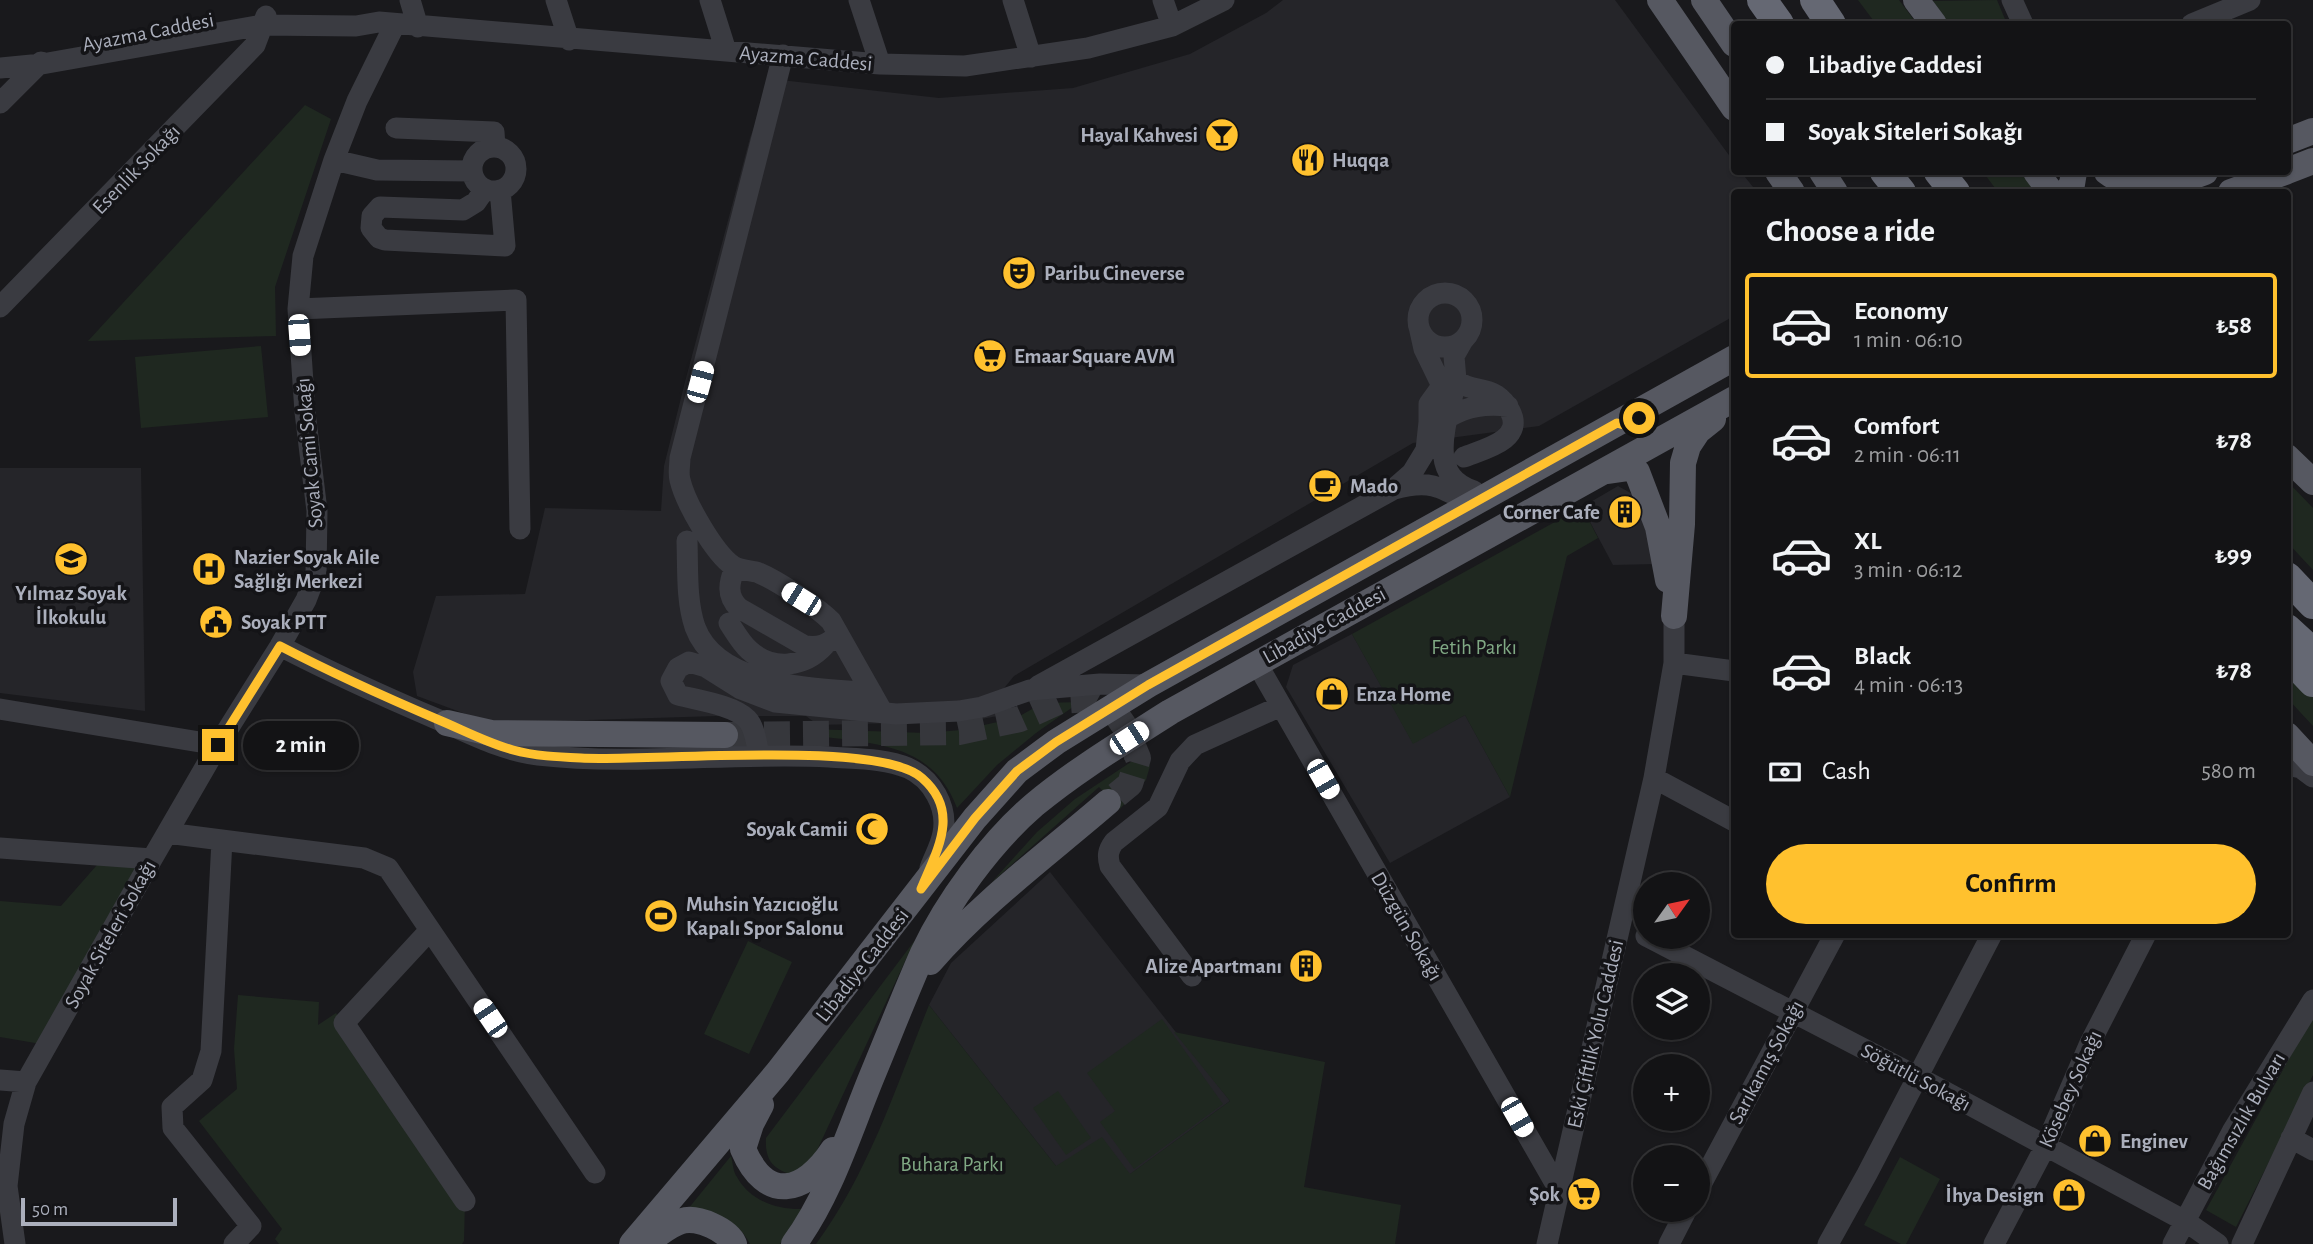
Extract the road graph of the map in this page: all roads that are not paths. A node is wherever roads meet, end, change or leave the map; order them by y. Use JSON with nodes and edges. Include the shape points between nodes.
{"nodes":[{"id":1,"x":410,"y":0,"type":"edge"},
{"id":2,"x":556,"y":0,"type":"edge"},
{"id":3,"x":710,"y":0,"type":"edge"},
{"id":4,"x":859,"y":0,"type":"edge"},
{"id":5,"x":1013,"y":0,"type":"edge"},
{"id":6,"x":1163,"y":0,"type":"edge"},
{"id":7,"x":1224,"y":0,"type":"edge"},
{"id":8,"x":1660,"y":0,"type":"edge"},
{"id":9,"x":1704,"y":0,"type":"edge"},
{"id":10,"x":1762,"y":0,"type":"edge"},
{"id":11,"x":1815,"y":0,"type":"edge"},
{"id":12,"x":1916,"y":0,"type":"edge"},
{"id":13,"x":2012,"y":0,"type":"edge"},
{"id":14,"x":2250,"y":0,"type":"edge"},
{"id":15,"x":264,"y":13,"type":"edge"},
{"id":16,"x":1777,"y":21,"type":"edge"},
{"id":17,"x":1829,"y":21,"type":"edge"},
{"id":18,"x":1932,"y":21,"type":"edge"},
{"id":19,"x":2022,"y":21,"type":"edge"},
{"id":20,"x":2199,"y":21,"type":"edge"},
{"id":21,"x":387,"y":23,"type":"junction"},
{"id":22,"x":1172,"y":26,"type":"junction"},
{"id":23,"x":418,"y":27,"type":"junction"},
{"id":24,"x":569,"y":40,"type":"junction"},
{"id":25,"x":1731,"y":40,"type":"edge"},
{"id":26,"x":726,"y":51,"type":"junction"},
{"id":27,"x":783,"y":55,"type":"junction"},
{"id":28,"x":0,"y":57,"type":"edge"},
{"id":29,"x":1031,"y":57,"type":"junction"},
{"id":30,"x":41,"y":58,"type":"junction"},
{"id":31,"x":880,"y":64,"type":"junction"},
{"id":32,"x":0,"y":68,"type":"edge"},
{"id":33,"x":0,"y":103,"type":"edge"},
{"id":34,"x":1731,"y":104,"type":"edge"},
{"id":35,"x":396,"y":128,"type":"dead end"},
{"id":36,"x":2313,"y":131,"type":"edge"},
{"id":37,"x":2291,"y":139,"type":"edge"},
{"id":38,"x":495,"y":147,"type":"junction"},
{"id":39,"x":334,"y":160,"type":"junction"},
{"id":40,"x":2313,"y":161,"type":"edge"},
{"id":41,"x":472,"y":171,"type":"junction"},
{"id":42,"x":2291,"y":171,"type":"edge"},
{"id":43,"x":1888,"y":175,"type":"edge"},
{"id":44,"x":1941,"y":175,"type":"edge"},
{"id":45,"x":2111,"y":175,"type":"edge"},
{"id":46,"x":2198,"y":175,"type":"edge"},
{"id":47,"x":2274,"y":179,"type":"edge"},
{"id":48,"x":2181,"y":181,"type":"junction"},
{"id":49,"x":1899,"y":189,"type":"edge"},
{"id":50,"x":1953,"y":189,"type":"edge"},
{"id":51,"x":2157,"y":189,"type":"edge"},
{"id":52,"x":2241,"y":189,"type":"edge"},
{"id":53,"x":493,"y":190,"type":"junction"},
{"id":54,"x":0,"y":307,"type":"edge"},
{"id":55,"x":298,"y":309,"type":"junction"},
{"id":56,"x":1420,"y":331,"type":"junction"},
{"id":57,"x":1463,"y":340,"type":"junction"},
{"id":58,"x":1731,"y":360,"type":"edge"},
{"id":59,"x":1456,"y":380,"type":"junction"},
{"id":60,"x":1731,"y":401,"type":"edge"},
{"id":61,"x":1731,"y":403,"type":"edge"},
{"id":62,"x":1507,"y":406,"type":"junction"},
{"id":63,"x":1449,"y":417,"type":"junction"},
{"id":64,"x":1636,"y":444,"type":"junction"},
{"id":65,"x":1464,"y":457,"type":"dead end"},
{"id":66,"x":2291,"y":461,"type":"edge"},
{"id":67,"x":2313,"y":482,"type":"edge"},
{"id":68,"x":1394,"y":489,"type":"junction"},
{"id":69,"x":1481,"y":500,"type":"junction"},
{"id":70,"x":1682,"y":524,"type":"junction"},
{"id":71,"x":520,"y":529,"type":"dead end"},
{"id":72,"x":687,"y":541,"type":"dead end"},
{"id":73,"x":735,"y":568,"type":"junction"},
{"id":74,"x":2291,"y":580,"type":"edge"},
{"id":75,"x":2313,"y":604,"type":"edge"},
{"id":76,"x":1674,"y":616,"type":"junction"},
{"id":77,"x":729,"y":623,"type":"dead end"},
{"id":78,"x":2291,"y":633,"type":"edge"},
{"id":79,"x":832,"y":640,"type":"junction"},
{"id":80,"x":280,"y":646,"type":"junction"},
{"id":81,"x":2313,"y":653,"type":"edge"},
{"id":82,"x":2291,"y":659,"type":"edge"},
{"id":83,"x":1256,"y":662,"type":"junction"},
{"id":84,"x":1674,"y":663,"type":"junction"},
{"id":85,"x":1731,"y":671,"type":"edge"},
{"id":86,"x":2313,"y":681,"type":"edge"},
{"id":87,"x":1148,"y":685,"type":"junction"},
{"id":88,"x":1030,"y":690,"type":"junction"},
{"id":89,"x":872,"y":693,"type":"junction"},
{"id":90,"x":1281,"y":706,"type":"junction"},
{"id":91,"x":0,"y":709,"type":"edge"},
{"id":92,"x":883,"y":713,"type":"junction"},
{"id":93,"x":447,"y":723,"type":"junction"},
{"id":94,"x":725,"y":735,"type":"tunnel mouth"},
{"id":95,"x":2291,"y":739,"type":"edge"},
{"id":96,"x":218,"y":745,"type":"junction"},
{"id":97,"x":759,"y":756,"type":"junction"},
{"id":98,"x":2313,"y":763,"type":"edge"},
{"id":99,"x":2291,"y":766,"type":"edge"},
{"id":100,"x":2313,"y":777,"type":"edge"},
{"id":101,"x":1654,"y":778,"type":"junction"},
{"id":102,"x":1108,"y":802,"type":"tunnel mouth"},
{"id":103,"x":1731,"y":819,"type":"edge"},
{"id":104,"x":167,"y":833,"type":"junction"},
{"id":105,"x":222,"y":840,"type":"junction"},
{"id":106,"x":0,"y":848,"type":"edge"},
{"id":107,"x":152,"y":859,"type":"junction"},
{"id":108,"x":921,"y":889,"type":"junction"},
{"id":109,"x":1621,"y":923,"type":"junction"},
{"id":110,"x":1633,"y":929,"type":"edge"},
{"id":111,"x":430,"y":930,"type":"junction"},
{"id":112,"x":1833,"y":938,"type":"edge"},
{"id":113,"x":1990,"y":938,"type":"edge"},
{"id":114,"x":2144,"y":938,"type":"edge"},
{"id":115,"x":1671,"y":949,"type":"edge"},
{"id":116,"x":1192,"y":976,"type":"dead end"},
{"id":117,"x":909,"y":988,"type":"junction"},
{"id":118,"x":2313,"y":1000,"type":"edge"},
{"id":119,"x":1792,"y":1013,"type":"junction"},
{"id":120,"x":778,"y":1072,"type":"junction"},
{"id":121,"x":1918,"y":1077,"type":"junction"},
{"id":122,"x":0,"y":1080,"type":"edge"},
{"id":123,"x":26,"y":1082,"type":"junction"},
{"id":124,"x":2313,"y":1092,"type":"edge"},
{"id":125,"x":857,"y":1113,"type":"junction"},
{"id":126,"x":2291,"y":1138,"type":"junction"},
{"id":127,"x":2045,"y":1147,"type":"junction"},
{"id":128,"x":2313,"y":1150,"type":"edge"},
{"id":129,"x":1710,"y":1167,"type":"edge"},
{"id":130,"x":595,"y":1173,"type":"dead end"},
{"id":131,"x":1559,"y":1190,"type":"junction"},
{"id":132,"x":465,"y":1201,"type":"dead end"},
{"id":133,"x":2185,"y":1221,"type":"junction"},
{"id":134,"x":1680,"y":1222,"type":"edge"},
{"id":135,"x":15,"y":1244,"type":"edge"},
{"id":136,"x":233,"y":1244,"type":"edge"},
{"id":137,"x":632,"y":1244,"type":"edge"},
{"id":138,"x":644,"y":1244,"type":"edge"},
{"id":139,"x":734,"y":1244,"type":"edge"},
{"id":140,"x":794,"y":1244,"type":"edge"},
{"id":141,"x":1547,"y":1244,"type":"edge"},
{"id":142,"x":1669,"y":1244,"type":"edge"},
{"id":143,"x":1828,"y":1244,"type":"edge"},
{"id":144,"x":1994,"y":1244,"type":"edge"},
{"id":145,"x":2173,"y":1244,"type":"edge"},
{"id":146,"x":2218,"y":1244,"type":"edge"},
{"id":147,"x":2242,"y":1244,"type":"edge"}],
"edges":[{"from":1,"to":23,"type":"street"},
{"from":2,"to":24,"type":"street"},
{"from":3,"to":26,"type":"street"},
{"from":4,"to":31,"type":"street"},
{"from":5,"to":29,"type":"street"},
{"from":6,"to":22,"type":"street"},
{"from":7,"to":22,"type":"street","name":"Ayazma Caddesi"},
{"from":8,"to":34,"type":"main road"},
{"from":9,"to":25,"type":"main road"},
{"from":10,"to":16,"type":"highway"},
{"from":11,"to":17,"type":"highway"},
{"from":12,"to":18,"type":"main road"},
{"from":13,"to":19,"type":"street"},
{"from":14,"to":20,"type":"street"},
{"from":15,"to":21,"type":"street","name":"Ayazma Caddesi","via":[[361,13]]},
{"from":15,"to":30,"type":"street","name":"Ayazma Caddesi"},
{"from":15,"to":54,"type":"street","name":"Esenlik Sokağı","via":[[255,45]]},
{"from":21,"to":23,"type":"street","name":"Ayazma Caddesi"},
{"from":21,"to":39,"type":"street","name":"Soyak Cami Sokağı"},
{"from":22,"to":29,"type":"street","name":"Ayazma Caddesi"},
{"from":23,"to":24,"type":"street","name":"Ayazma Caddesi"},
{"from":24,"to":26,"type":"street","name":"Ayazma Caddesi"},
{"from":26,"to":27,"type":"street","name":"Ayazma Caddesi"},
{"from":27,"to":31,"type":"street","name":"Ayazma Caddesi"},
{"from":27,"to":73,"type":"street","via":[[680,458],[683,490],[714,545]]},
{"from":28,"to":30,"type":"street","name":"Ayazma Caddesi"},
{"from":29,"to":31,"type":"street","name":"Ayazma Caddesi","via":[[965,66]]},
{"from":30,"to":32,"type":"street","name":"Ayazma Caddesi"},
{"from":30,"to":33,"type":"street"},
{"from":35,"to":38,"type":"street","via":[[494,132]]},
{"from":36,"to":37,"type":"main road"},
{"from":38,"to":41,"type":"street","via":[[481,151]]},
{"from":38,"to":53,"type":"street","via":[[509,152],[516,166],[512,181]]},
{"from":39,"to":41,"type":"street","via":[[366,169]]},
{"from":39,"to":55,"type":"street","name":"Soyak Cami Sokağı","via":[[303,256]]},
{"from":40,"to":42,"type":"main road"},
{"from":41,"to":53,"type":"street","via":[[479,185]]},
{"from":43,"to":49,"type":"highway"},
{"from":44,"to":50,"type":"highway"},
{"from":45,"to":48,"type":"main road","via":[[2136,184]]},
{"from":46,"to":48,"type":"main road"},
{"from":47,"to":52,"type":"main road"},
{"from":48,"to":51,"type":"main road"},
{"from":53,"to":53,"type":"street","via":[[463,210],[380,207],[372,216],[371,228],[386,240],[505,246]]},
{"from":55,"to":71,"type":"street","via":[[516,300]]},
{"from":55,"to":80,"type":"street","name":"Soyak Cami Sokağı","via":[[304,412],[317,511],[316,573]]},
{"from":56,"to":57,"type":"street","via":[[1439,346]]},
{"from":56,"to":57,"type":"street","via":[[1419,314],[1428,299],[1444,293],[1468,306],[1471,324]]},
{"from":56,"to":68,"type":"street","via":[[1442,386],[1429,404],[1426,450],[1412,473]]},
{"from":57,"to":59,"type":"street","via":[[1454,356]]},
{"from":58,"to":64,"type":"main road","name":"Libadiye Caddesi","via":[[1648,404]]},
{"from":59,"to":62,"type":"street","via":[[1465,388],[1500,397]]},
{"from":59,"to":63,"type":"street"},
{"from":60,"to":64,"type":"main road","name":"Libadiye Caddesi"},
{"from":61,"to":70,"type":"main road","via":[[1688,446],[1683,463]]},
{"from":62,"to":63,"type":"street","via":[[1476,406]]},
{"from":62,"to":65,"type":"street","via":[[1514,422],[1509,435]]},
{"from":63,"to":69,"type":"street","via":[[1443,464],[1447,473]]},
{"from":64,"to":69,"type":"main road","name":"Libadiye Caddesi"},
{"from":64,"to":70,"type":"main road","via":[[1673,486]]},
{"from":64,"to":76,"type":"main road","via":[[1658,527]]},
{"from":64,"to":83,"type":"main road","name":"Libadiye Caddesi","via":[[1629,468],[1608,471]]},
{"from":66,"to":67,"type":"main road"},
{"from":68,"to":69,"type":"street","via":[[1428,484]]},
{"from":68,"to":88,"type":"street"},
{"from":69,"to":87,"type":"main road","name":"Libadiye Caddesi"},
{"from":70,"to":76,"type":"main road"},
{"from":72,"to":89,"type":"street","via":[[691,613],[696,630],[715,654],[733,667],[776,683]]},
{"from":73,"to":79,"type":"street","via":[[760,573],[822,611],[831,621]]},
{"from":73,"to":79,"type":"street","via":[[729,594],[739,608],[805,646],[816,648]]},
{"from":74,"to":75,"type":"highway"},
{"from":76,"to":84,"type":"street","name":"Eski Çiftlik Yolu Caddesi"},
{"from":77,"to":79,"type":"street","via":[[748,649],[772,662],[791,665],[805,661]]},
{"from":78,"to":81,"type":"highway"},
{"from":79,"to":89,"type":"street"},
{"from":80,"to":93,"type":"street"},
{"from":80,"to":96,"type":"street","name":"Soyak Siteleri Sokağı"},
{"from":82,"to":86,"type":"highway"},
{"from":83,"to":90,"type":"street","name":"Düzgün Sokağı"},
{"from":83,"to":117,"type":"main road","name":"Libadiye Caddesi","via":[[1089,763],[1032,807],[1003,836],[958,895],[924,951]]},
{"from":84,"to":85,"type":"street"},
{"from":84,"to":101,"type":"street","name":"Eski Çiftlik Yolu Caddesi"},
{"from":87,"to":88,"type":"street"},
{"from":87,"to":108,"type":"main road","name":"Libadiye Caddesi","via":[[1017,771]]},
{"from":88,"to":92,"type":"street","via":[[959,711]]},
{"from":89,"to":92,"type":"street"},
{"from":90,"to":116,"type":"street","via":[[1186,752],[1158,807],[1110,848],[1110,866]]},
{"from":90,"to":131,"type":"street","name":"Düzgün Sokağı"},
{"from":91,"to":96,"type":"street"},
{"from":92,"to":97,"type":"street","via":[[775,702],[741,689],[706,667],[689,662],[678,668],[671,681],[678,695],[732,710],[747,719]]},
{"from":93,"to":94,"type":"main road","via":[[491,733]]},
{"from":93,"to":97,"type":"street","via":[[492,743],[536,755]]},
{"from":95,"to":98,"type":"main road"},
{"from":96,"to":104,"type":"street","name":"Soyak Siteleri Sokağı"},
{"from":97,"to":108,"type":"street","via":[[886,762],[922,777],[942,804],[944,819],[943,835]]},
{"from":99,"to":100,"type":"street"},
{"from":101,"to":103,"type":"street"},
{"from":101,"to":109,"type":"street","name":"Eski Çiftlik Yolu Caddesi"},
{"from":102,"to":117,"type":"main road","via":[[950,939]]},
{"from":104,"to":105,"type":"street"},
{"from":104,"to":107,"type":"street","name":"Soyak Siteleri Sokağı"},
{"from":105,"to":111,"type":"street","via":[[364,858],[388,868]]},
{"from":105,"to":136,"type":"street","via":[[211,1051],[202,1080],[172,1107],[173,1128],[251,1226]]},
{"from":106,"to":107,"type":"street"},
{"from":107,"to":123,"type":"street","name":"Soyak Siteleri Sokağı"},
{"from":108,"to":120,"type":"main road","name":"Libadiye Caddesi"},
{"from":109,"to":110,"type":"street","name":"Söğütlü Sokağı"},
{"from":109,"to":131,"type":"street","name":"Eski Çiftlik Yolu Caddesi"},
{"from":111,"to":130,"type":"street"},
{"from":111,"to":132,"type":"street","via":[[344,1023]]},
{"from":112,"to":119,"type":"street","name":"Sarıkamış Sokağı"},
{"from":113,"to":121,"type":"street"},
{"from":114,"to":127,"type":"street","name":"Kösebey Sokağı","via":[[2090,1043]]},
{"from":115,"to":119,"type":"street","name":"Söğütlü Sokağı"},
{"from":117,"to":125,"type":"main road","name":"Libadiye Caddesi"},
{"from":118,"to":133,"type":"street","name":"Bağımsızlık Bulvarı","via":[[2233,1130]]},
{"from":119,"to":121,"type":"street","name":"Söğütlü Sokağı"},
{"from":119,"to":129,"type":"street","name":"Sarıkamış Sokağı"},
{"from":120,"to":125,"type":"main road","via":[[743,1149],[751,1168],[766,1183],[785,1187],[821,1169]]},
{"from":120,"to":137,"type":"main road","name":"Libadiye Caddesi"},
{"from":121,"to":127,"type":"street","name":"Söğütlü Sokağı"},
{"from":121,"to":143,"type":"street"},
{"from":122,"to":123,"type":"street"},
{"from":123,"to":135,"type":"street","name":"Soyak Siteleri Sokağı","via":[[14,1124],[6,1186]]},
{"from":124,"to":126,"type":"street"},
{"from":125,"to":140,"type":"main road","name":"Libadiye Caddesi","via":[[813,1215]]},
{"from":126,"to":128,"type":"street"},
{"from":126,"to":147,"type":"street"},
{"from":127,"to":133,"type":"street","name":"Söğütlü Sokağı"},
{"from":127,"to":144,"type":"street","name":"Kösebey Sokağı"},
{"from":131,"to":141,"type":"street","name":"Eski Çiftlik Yolu Caddesi"},
{"from":133,"to":145,"type":"street","name":"Bağımsızlık Bulvarı"},
{"from":133,"to":146,"type":"street","name":"Söğütlü Sokağı"},
{"from":134,"to":142,"type":"street"},
{"from":138,"to":139,"type":"main road","via":[[682,1220],[708,1223]]}]}
